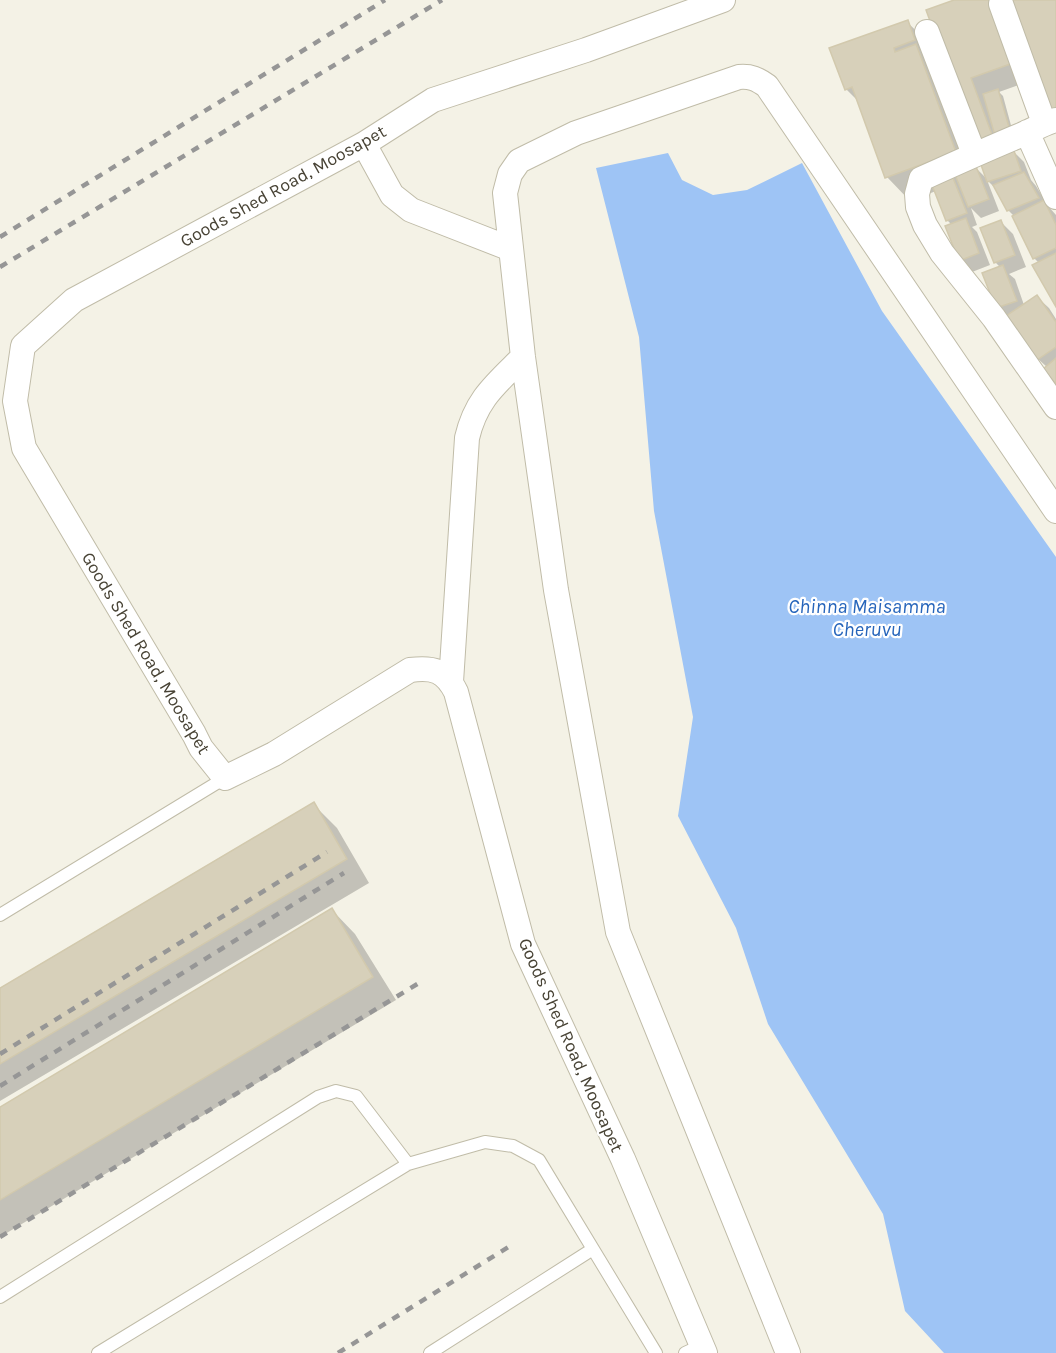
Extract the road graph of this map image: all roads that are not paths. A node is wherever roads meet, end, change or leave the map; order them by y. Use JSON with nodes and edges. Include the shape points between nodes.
{"nodes":[{"id":1,"x":723,"y":0,"type":"edge"},
{"id":2,"x":1001,"y":4,"type":"dead end"},
{"id":3,"x":927,"y":32,"type":"dead end"},
{"id":4,"x":1042,"y":125,"type":"edge"},
{"id":5,"x":364,"y":144,"type":"junction"},
{"id":6,"x":974,"y":154,"type":"junction"},
{"id":7,"x":1056,"y":197,"type":"edge"},
{"id":8,"x":512,"y":249,"type":"junction"},
{"id":9,"x":523,"y":357,"type":"junction"},
{"id":10,"x":1056,"y":407,"type":"edge"},
{"id":11,"x":1056,"y":511,"type":"edge"},
{"id":12,"x":451,"y":682,"type":"junction"},
{"id":13,"x":225,"y":778,"type":"junction"},
{"id":14,"x":0,"y":915,"type":"edge"},
{"id":15,"x":408,"y":1164,"type":"junction"},
{"id":16,"x":593,"y":1250,"type":"junction"},
{"id":17,"x":0,"y":1297,"type":"edge"},
{"id":18,"x":697,"y":1350,"type":"edge"},
{"id":19,"x":98,"y":1353,"type":"edge"},
{"id":20,"x":430,"y":1353,"type":"edge"},
{"id":21,"x":656,"y":1353,"type":"edge"},
{"id":22,"x":788,"y":1353,"type":"edge"}],
"edges":[{"from":1,"to":5,"type":"street","name":"Goods Shed Road, Moosapet","via":[[433,100]]},
{"from":2,"to":4,"type":"street"},
{"from":3,"to":6,"type":"street"},
{"from":4,"to":6,"type":"street"},
{"from":4,"to":7,"type":"street"},
{"from":5,"to":8,"type":"street","via":[[392,195],[411,210]]},
{"from":5,"to":13,"type":"street","name":"Goods Shed Road, Moosapet","via":[[74,300],[24,346],[15,401],[24,448],[201,748]]},
{"from":6,"to":10,"type":"street","via":[[921,179],[918,207],[942,253],[994,318]]},
{"from":8,"to":9,"type":"street"},
{"from":8,"to":11,"type":"street","via":[[506,193],[510,174],[519,162],[576,133],[739,77],[757,79],[766,86]]},
{"from":9,"to":12,"type":"street","via":[[490,390],[470,422]]},
{"from":9,"to":22,"type":"street","via":[[556,590],[618,932]]},
{"from":12,"to":13,"type":"street","via":[[439,671],[410,670],[274,754]]},
{"from":12,"to":18,"type":"street","name":"Goods Shed Road, Moosapet","via":[[523,944],[623,1159]]},
{"from":13,"to":14,"type":"lane"},
{"from":15,"to":16,"type":"lane","via":[[485,1142],[513,1146],[539,1160]]},
{"from":15,"to":17,"type":"lane","via":[[356,1096],[336,1091],[318,1097]]},
{"from":15,"to":19,"type":"lane"},
{"from":16,"to":20,"type":"lane"},
{"from":16,"to":21,"type":"lane"}]}
